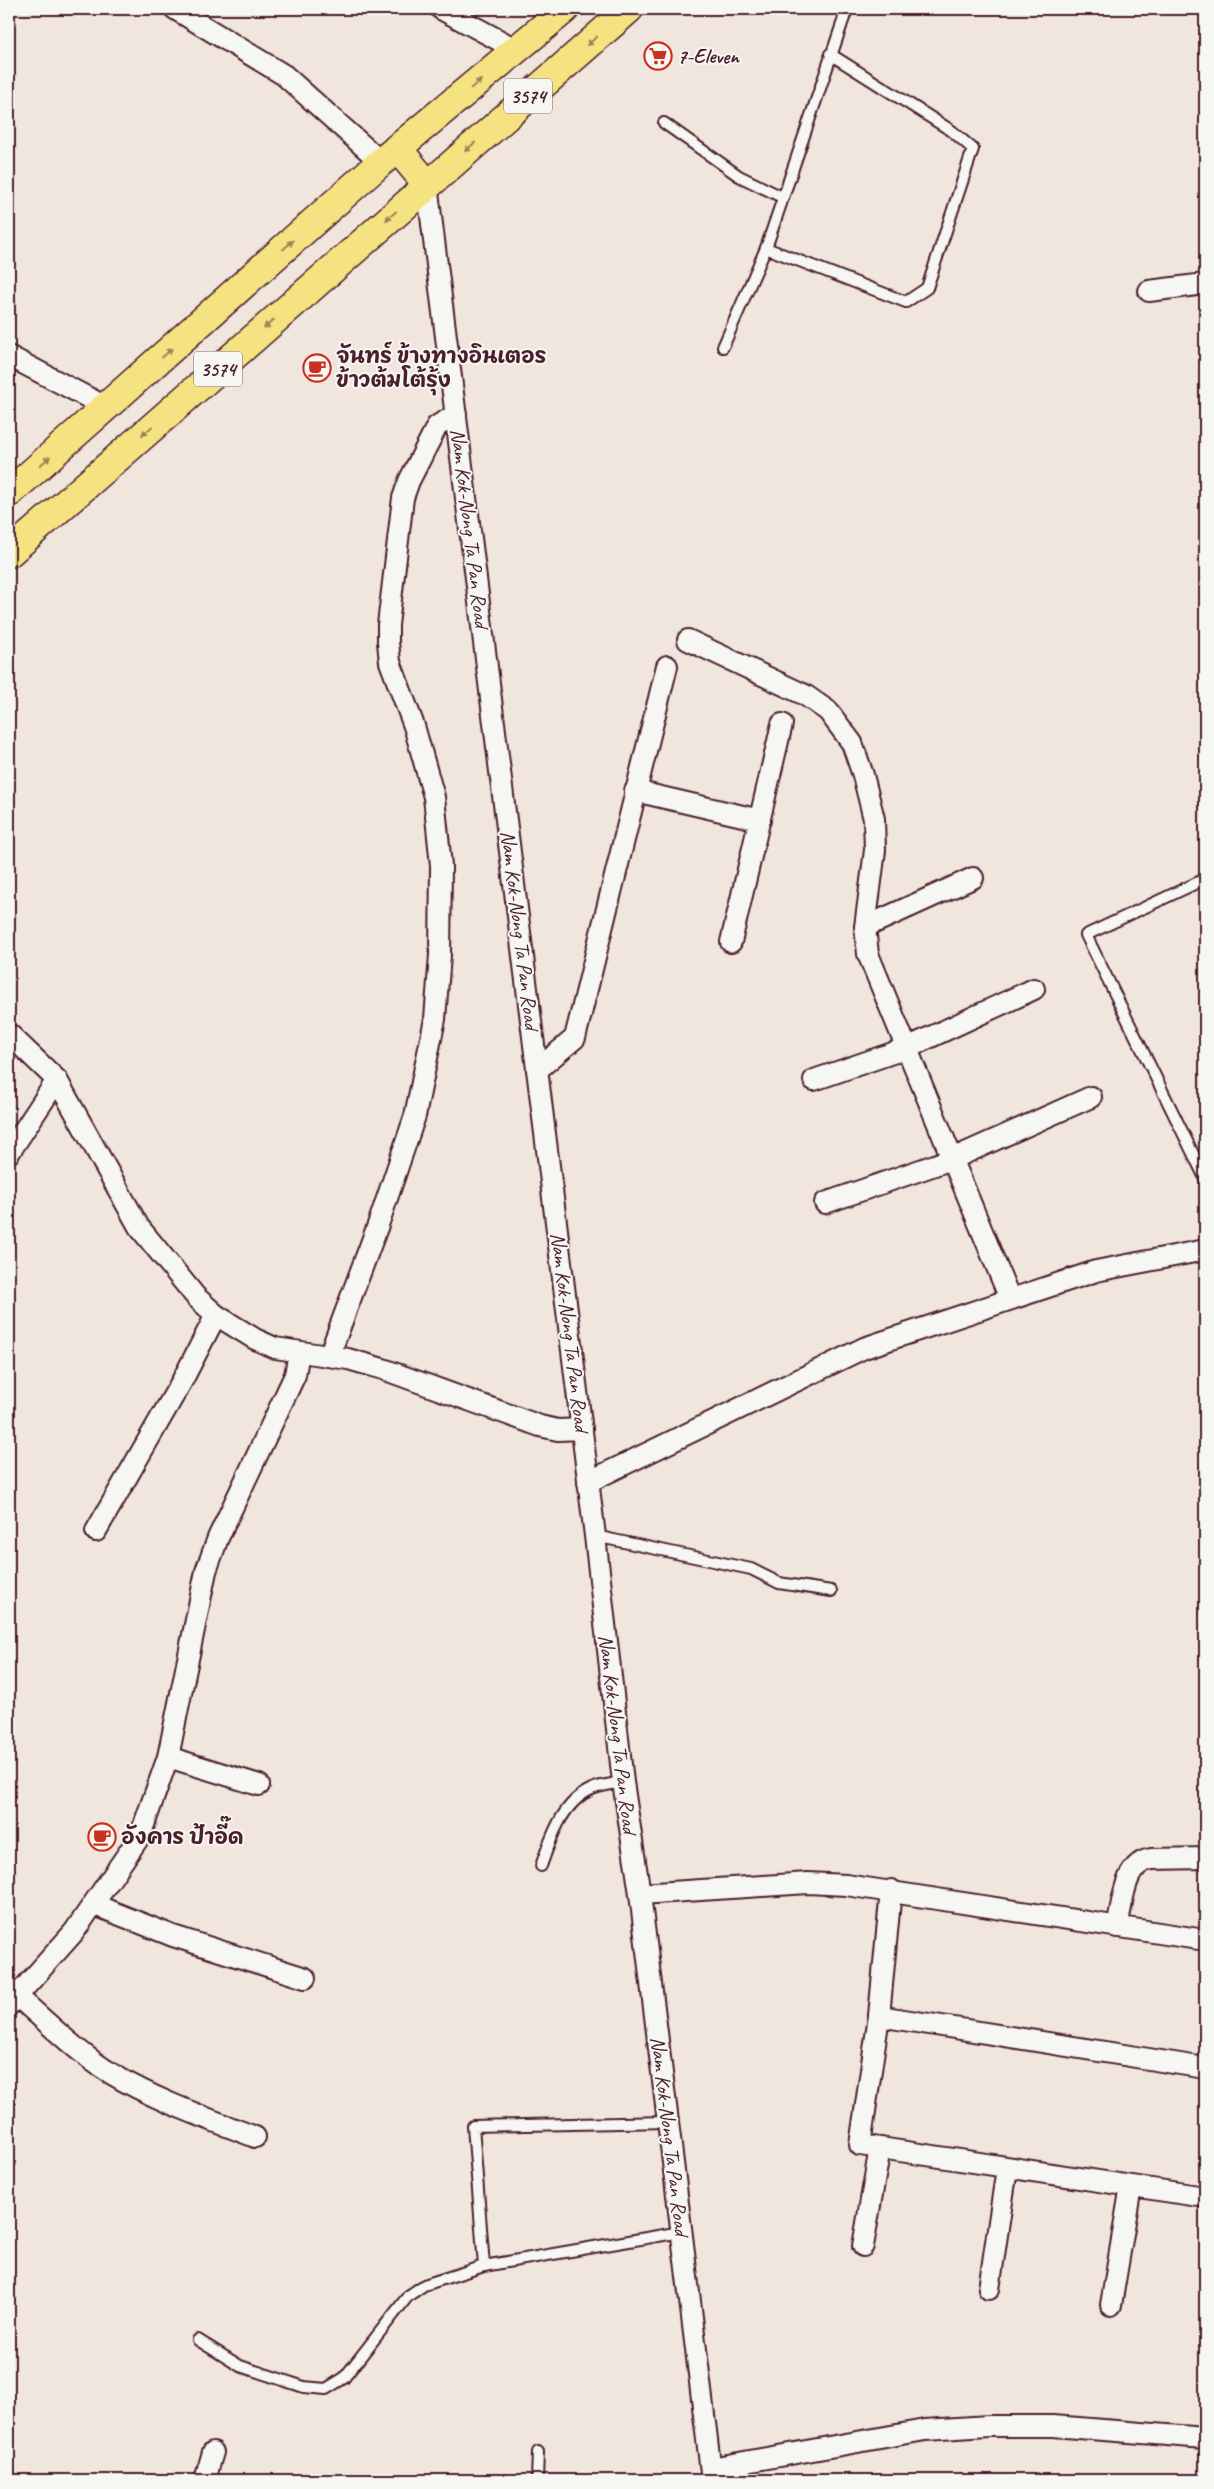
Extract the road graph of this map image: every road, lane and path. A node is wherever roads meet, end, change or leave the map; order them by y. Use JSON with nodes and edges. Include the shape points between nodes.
{"nodes":[{"id":1,"x":175,"y":9,"type":"edge"},
{"id":2,"x":441,"y":9,"type":"edge"},
{"id":3,"x":565,"y":9,"type":"edge"},
{"id":4,"x":629,"y":9,"type":"edge"},
{"id":5,"x":847,"y":9,"type":"edge"},
{"id":6,"x":517,"y":50,"type":"junction"},
{"id":7,"x":830,"y":54,"type":"junction"},
{"id":8,"x":664,"y":123,"type":"dead end"},
{"id":9,"x":389,"y":155,"type":"junction"},
{"id":10,"x":427,"y":184,"type":"junction"},
{"id":11,"x":782,"y":197,"type":"junction"},
{"id":12,"x":766,"y":248,"type":"junction"},
{"id":13,"x":1205,"y":284,"type":"edge"},
{"id":14,"x":1148,"y":291,"type":"dead end"},
{"id":15,"x":723,"y":347,"type":"dead end"},
{"id":16,"x":9,"y":356,"type":"edge"},
{"id":17,"x":106,"y":407,"type":"junction"},
{"id":18,"x":456,"y":415,"type":"junction"},
{"id":19,"x":9,"y":493,"type":"edge"},
{"id":20,"x":9,"y":554,"type":"edge"},
{"id":21,"x":688,"y":640,"type":"dead end"},
{"id":22,"x":667,"y":666,"type":"dead end"},
{"id":23,"x":782,"y":724,"type":"dead end"},
{"id":24,"x":635,"y":791,"type":"junction"},
{"id":25,"x":760,"y":820,"type":"junction"},
{"id":26,"x":973,"y":878,"type":"dead end"},
{"id":27,"x":1205,"y":878,"type":"edge"},
{"id":28,"x":865,"y":927,"type":"junction"},
{"id":29,"x":732,"y":942,"type":"dead end"},
{"id":30,"x":1034,"y":989,"type":"dead end"},
{"id":31,"x":9,"y":1034,"type":"edge"},
{"id":32,"x":907,"y":1048,"type":"junction"},
{"id":33,"x":537,"y":1070,"type":"junction"},
{"id":34,"x":57,"y":1080,"type":"junction"},
{"id":35,"x":814,"y":1080,"type":"dead end"},
{"id":36,"x":1091,"y":1098,"type":"dead end"},
{"id":37,"x":9,"y":1153,"type":"edge"},
{"id":38,"x":952,"y":1159,"type":"junction"},
{"id":39,"x":1205,"y":1178,"type":"edge"},
{"id":40,"x":825,"y":1203,"type":"dead end"},
{"id":41,"x":1205,"y":1250,"type":"edge"},
{"id":42,"x":1010,"y":1300,"type":"junction"},
{"id":43,"x":216,"y":1314,"type":"junction"},
{"id":44,"x":299,"y":1352,"type":"junction"},
{"id":45,"x":329,"y":1356,"type":"junction"},
{"id":46,"x":582,"y":1429,"type":"junction"},
{"id":47,"x":588,"y":1482,"type":"junction"},
{"id":48,"x":96,"y":1531,"type":"dead end"},
{"id":49,"x":595,"y":1536,"type":"junction"},
{"id":50,"x":831,"y":1591,"type":"dead end"},
{"id":51,"x":168,"y":1757,"type":"junction"},
{"id":52,"x":623,"y":1782,"type":"junction"},
{"id":53,"x":259,"y":1785,"type":"dead end"},
{"id":54,"x":1205,"y":1858,"type":"edge"},
{"id":55,"x":541,"y":1866,"type":"dead end"},
{"id":56,"x":891,"y":1890,"type":"junction"},
{"id":57,"x":640,"y":1894,"type":"junction"},
{"id":58,"x":95,"y":1905,"type":"junction"},
{"id":59,"x":1117,"y":1927,"type":"junction"},
{"id":60,"x":1205,"y":1940,"type":"edge"},
{"id":61,"x":305,"y":1978,"type":"dead end"},
{"id":62,"x":13,"y":2001,"type":"edge"},
{"id":63,"x":879,"y":2016,"type":"junction"},
{"id":64,"x":1205,"y":2068,"type":"edge"},
{"id":65,"x":668,"y":2122,"type":"junction"},
{"id":66,"x":255,"y":2137,"type":"dead end"},
{"id":67,"x":880,"y":2148,"type":"junction"},
{"id":68,"x":1007,"y":2168,"type":"junction"},
{"id":69,"x":1131,"y":2186,"type":"junction"},
{"id":70,"x":1205,"y":2197,"type":"edge"},
{"id":71,"x":682,"y":2232,"type":"junction"},
{"id":72,"x":863,"y":2246,"type":"dead end"},
{"id":73,"x":484,"y":2266,"type":"junction"},
{"id":74,"x":988,"y":2289,"type":"dead end"},
{"id":75,"x":1111,"y":2305,"type":"dead end"},
{"id":76,"x":198,"y":2340,"type":"dead end"},
{"id":77,"x":1205,"y":2438,"type":"edge"},
{"id":78,"x":213,"y":2452,"type":"dead end"},
{"id":79,"x":538,"y":2452,"type":"dead end"},
{"id":80,"x":711,"y":2474,"type":"edge"},
{"id":81,"x":205,"y":2480,"type":"edge"},
{"id":82,"x":537,"y":2480,"type":"edge"}],
"edges":[{"from":1,"to":9,"type":"street","via":[[298,85]]},
{"from":2,"to":6,"type":"street"},
{"from":3,"to":6,"type":"main road","number":"3574"},
{"from":4,"to":10,"type":"main road","number":"3574","one_way":true},
{"from":5,"to":7,"type":"lane"},
{"from":9,"to":6,"type":"main road","number":"3574","one_way":true},
{"from":7,"to":11,"type":"lane"},
{"from":7,"to":12,"type":"lane","via":[[952,131],[973,149],[927,288],[906,302]]},
{"from":8,"to":11,"type":"lane","via":[[739,176]]},
{"from":9,"to":10,"type":"main road"},
{"from":17,"to":9,"type":"main road","number":"3574","one_way":true},
{"from":10,"to":18,"type":"street","name":"Nam Kok-Nong Ta Pan Road"},
{"from":10,"to":20,"type":"main road","number":"3574","one_way":true},
{"from":11,"to":12,"type":"lane"},
{"from":12,"to":15,"type":"lane"},
{"from":13,"to":14,"type":"street"},
{"from":16,"to":17,"type":"street"},
{"from":19,"to":17,"type":"main road","number":"3574","one_way":true},
{"from":18,"to":33,"type":"street","name":"Nam Kok-Nong Ta Pan Road"},
{"from":18,"to":45,"type":"street","via":[[437,426],[403,498],[388,625],[390,662],[414,726],[434,797],[440,866],[440,955],[435,1019],[415,1116]]},
{"from":21,"to":28,"type":"street","via":[[805,695],[828,711],[852,744],[864,776],[874,820],[875,850]]},
{"from":22,"to":24,"type":"street"},
{"from":23,"to":25,"type":"street"},
{"from":24,"to":25,"type":"street"},
{"from":24,"to":33,"type":"street","via":[[575,1038]]},
{"from":25,"to":29,"type":"street"},
{"from":26,"to":28,"type":"street"},
{"from":27,"to":39,"type":"lane","via":[[1086,935]]},
{"from":28,"to":32,"type":"street","via":[[868,954]]},
{"from":30,"to":32,"type":"street"},
{"from":31,"to":34,"type":"street"},
{"from":32,"to":35,"type":"street"},
{"from":32,"to":38,"type":"street"},
{"from":33,"to":46,"type":"street","name":"Nam Kok-Nong Ta Pan Road"},
{"from":34,"to":37,"type":"street"},
{"from":34,"to":43,"type":"street","via":[[139,1227],[196,1297]]},
{"from":36,"to":38,"type":"street"},
{"from":38,"to":40,"type":"street"},
{"from":38,"to":42,"type":"street"},
{"from":41,"to":42,"type":"street","via":[[1096,1271]]},
{"from":42,"to":47,"type":"street","via":[[864,1348]]},
{"from":43,"to":44,"type":"street","via":[[255,1339],[275,1348]]},
{"from":43,"to":48,"type":"street","via":[[182,1382]]},
{"from":44,"to":45,"type":"street"},
{"from":44,"to":51,"type":"street","via":[[295,1375],[206,1570]]},
{"from":45,"to":46,"type":"street","via":[[383,1369],[540,1426],[558,1430]]},
{"from":46,"to":47,"type":"street","name":"Nam Kok-Nong Ta Pan Road"},
{"from":47,"to":49,"type":"street","name":"Nam Kok-Nong Ta Pan Road"},
{"from":49,"to":50,"type":"lane","via":[[751,1569],[779,1583]]},
{"from":49,"to":52,"type":"street","name":"Nam Kok-Nong Ta Pan Road"},
{"from":51,"to":53,"type":"street"},
{"from":51,"to":58,"type":"street","via":[[140,1836]]},
{"from":52,"to":55,"type":"lane","via":[[592,1789],[563,1813]]},
{"from":52,"to":57,"type":"street","name":"Nam Kok-Nong Ta Pan Road"},
{"from":54,"to":59,"type":"street","via":[[1152,1859],[1136,1865]]},
{"from":56,"to":57,"type":"street","via":[[808,1883]]},
{"from":56,"to":59,"type":"street"},
{"from":56,"to":63,"type":"street"},
{"from":57,"to":65,"type":"street","name":"Nam Kok-Nong Ta Pan Road"},
{"from":58,"to":61,"type":"street","via":[[173,1936]]},
{"from":58,"to":62,"type":"street"},
{"from":59,"to":60,"type":"street"},
{"from":62,"to":66,"type":"street","via":[[111,2073],[149,2095]]},
{"from":63,"to":64,"type":"street"},
{"from":63,"to":67,"type":"street","via":[[860,2145]]},
{"from":65,"to":71,"type":"street","name":"Nam Kok-Nong Ta Pan Road"},
{"from":65,"to":73,"type":"lane","via":[[473,2126]]},
{"from":67,"to":68,"type":"street"},
{"from":67,"to":72,"type":"street"},
{"from":68,"to":69,"type":"street"},
{"from":68,"to":74,"type":"street"},
{"from":69,"to":70,"type":"street"},
{"from":69,"to":75,"type":"street"},
{"from":71,"to":73,"type":"lane"},
{"from":71,"to":80,"type":"street","name":"Nam Kok-Nong Ta Pan Road"},
{"from":73,"to":76,"type":"lane","via":[[424,2285],[408,2296],[344,2378],[326,2389],[304,2387],[240,2366]]},
{"from":77,"to":80,"type":"street","via":[[1053,2426],[925,2430]]},
{"from":78,"to":81,"type":"street"},
{"from":79,"to":82,"type":"lane"}]}
